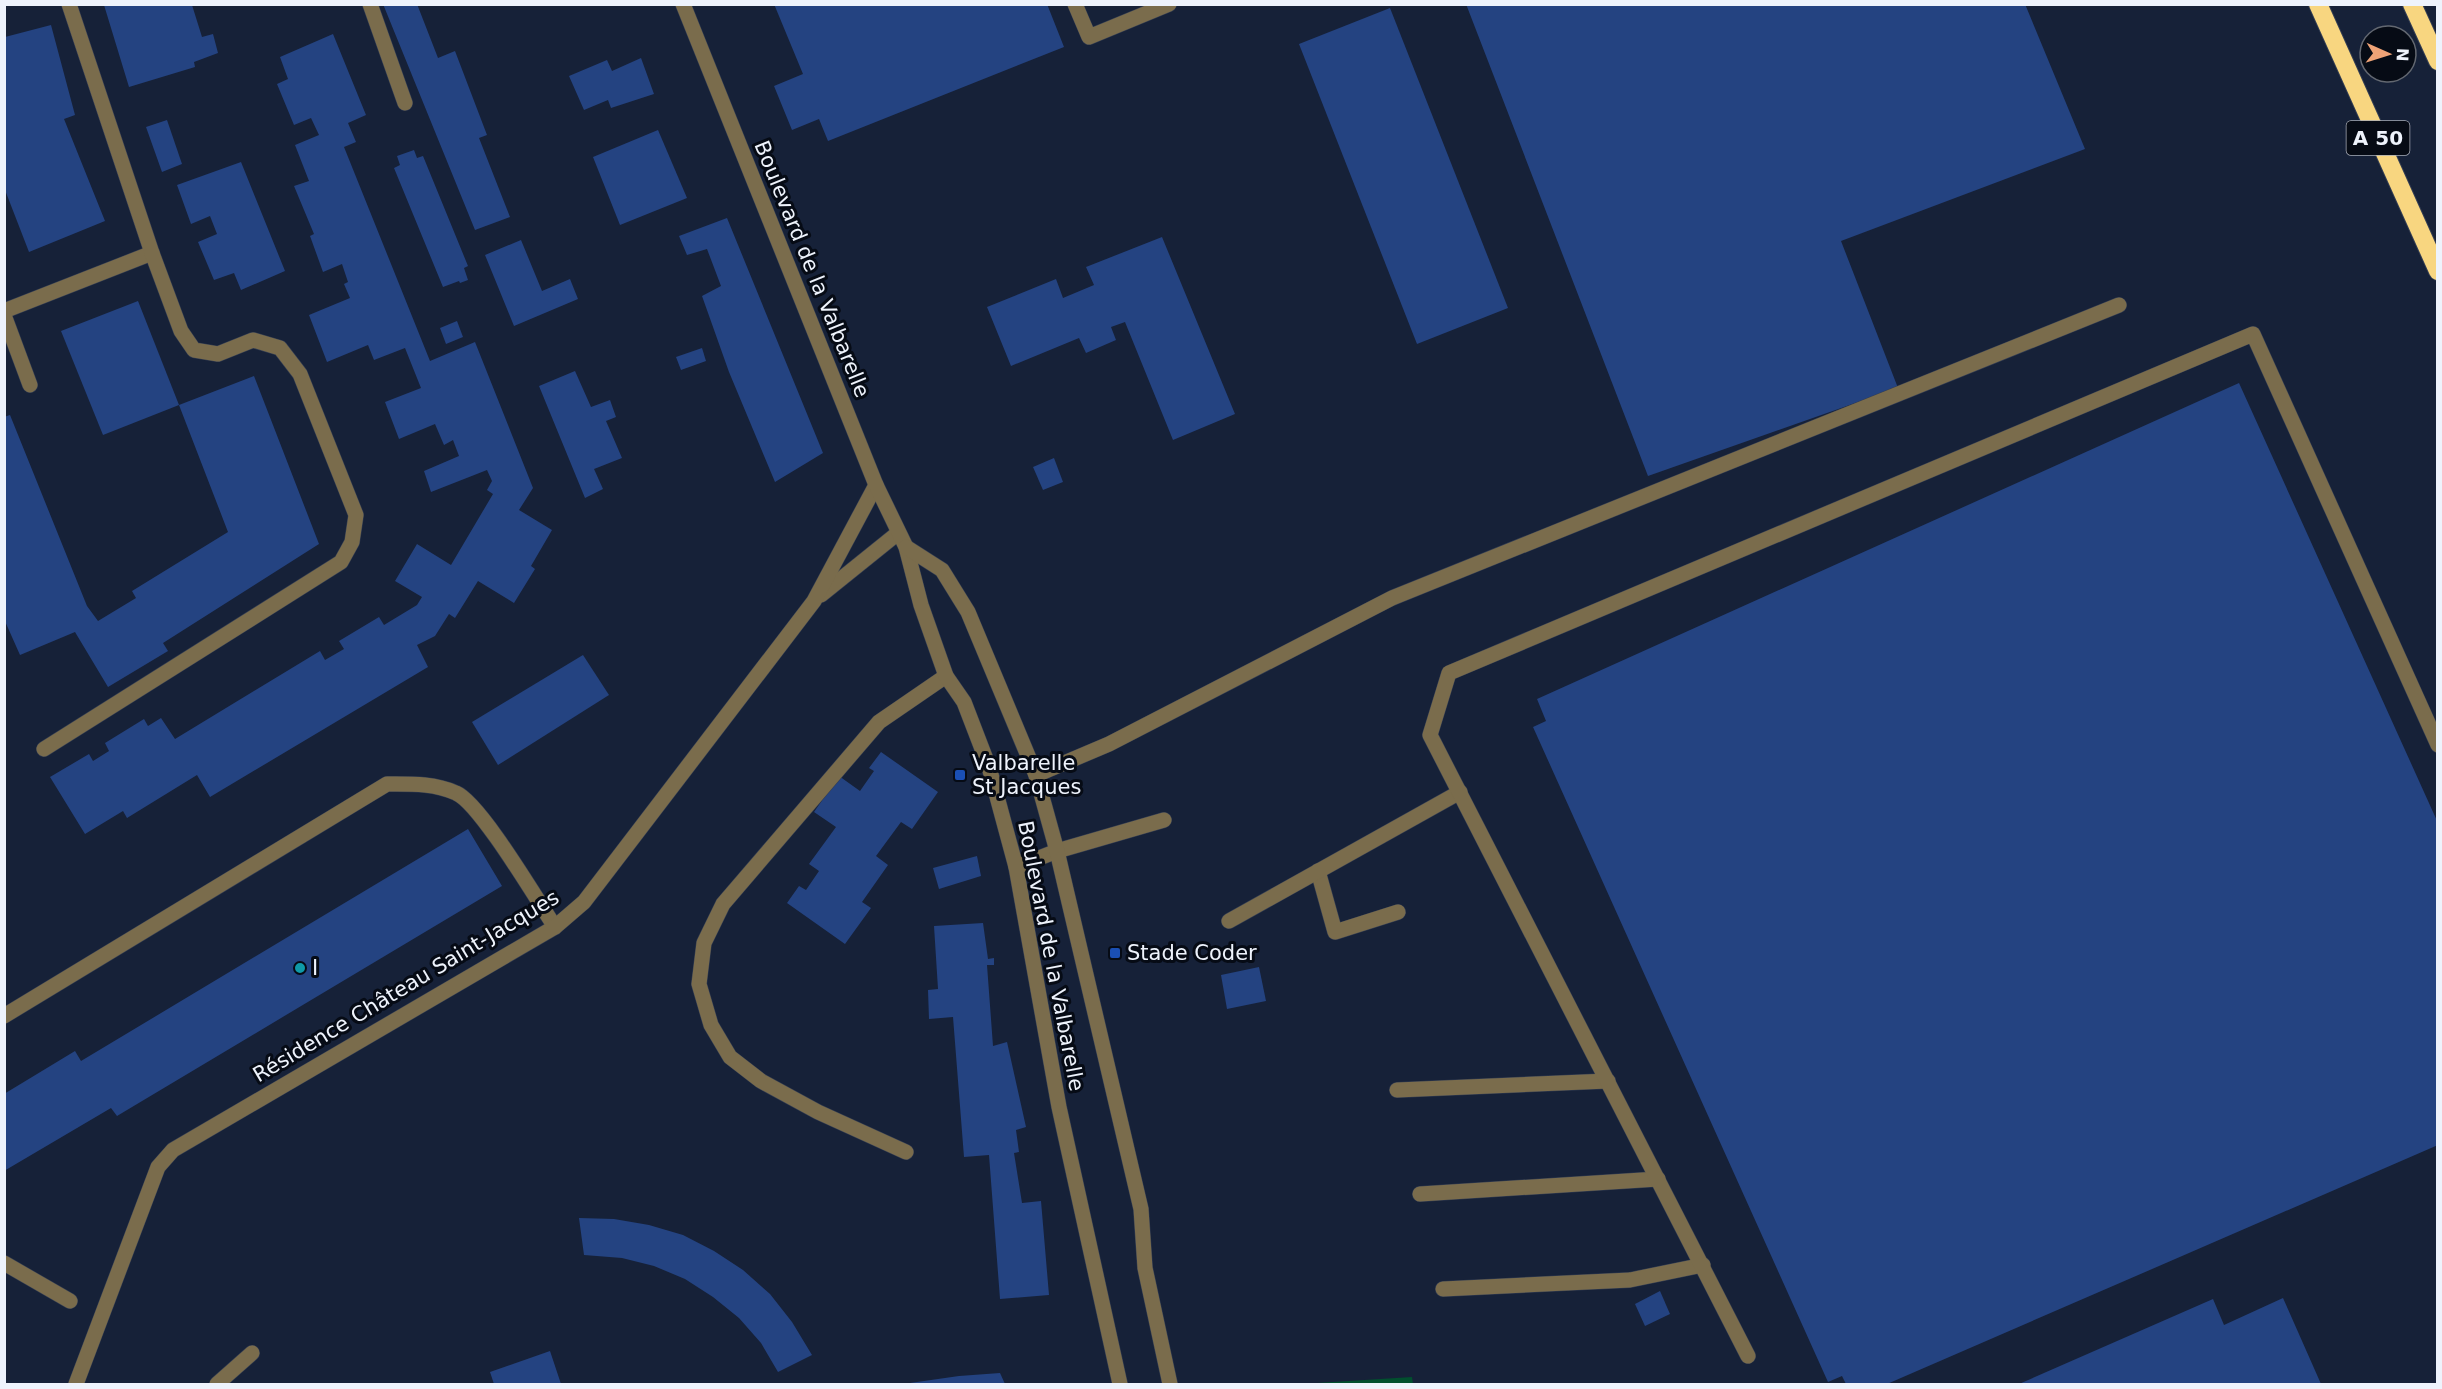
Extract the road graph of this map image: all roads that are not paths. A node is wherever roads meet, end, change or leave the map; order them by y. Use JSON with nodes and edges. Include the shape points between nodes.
{"nodes":[{"id":1,"x":69,"y":4,"type":"edge"},
{"id":2,"x":370,"y":4,"type":"edge"},
{"id":3,"x":683,"y":4,"type":"edge"},
{"id":4,"x":1075,"y":4,"type":"edge"},
{"id":5,"x":1169,"y":4,"type":"edge"},
{"id":6,"x":2318,"y":4,"type":"edge"},
{"id":7,"x":2412,"y":4,"type":"edge"},
{"id":8,"x":2438,"y":61,"type":"edge"},
{"id":9,"x":405,"y":103,"type":"dead end"},
{"id":10,"x":152,"y":253,"type":"junction"},
{"id":11,"x":2438,"y":271,"type":"edge"},
{"id":12,"x":2119,"y":305,"type":"dead end"},
{"id":13,"x":4,"y":313,"type":"edge"},
{"id":14,"x":30,"y":385,"type":"dead end"},
{"id":15,"x":876,"y":485,"type":"junction"},
{"id":16,"x":898,"y":533,"type":"junction"},
{"id":17,"x":906,"y":548,"type":"junction"},
{"id":18,"x":814,"y":601,"type":"junction"},
{"id":19,"x":946,"y":676,"type":"junction"},
{"id":20,"x":2438,"y":745,"type":"edge"},
{"id":21,"x":44,"y":749,"type":"dead end"},
{"id":22,"x":1036,"y":775,"type":"junction"},
{"id":23,"x":1460,"y":792,"type":"junction"},
{"id":24,"x":1164,"y":820,"type":"dead end"},
{"id":25,"x":1057,"y":852,"type":"junction"},
{"id":26,"x":1016,"y":867,"type":"junction"},
{"id":27,"x":1318,"y":871,"type":"junction"},
{"id":28,"x":1398,"y":912,"type":"dead end"},
{"id":29,"x":1229,"y":921,"type":"dead end"},
{"id":30,"x":555,"y":927,"type":"junction"},
{"id":31,"x":4,"y":1016,"type":"edge"},
{"id":32,"x":1608,"y":1081,"type":"junction"},
{"id":33,"x":1397,"y":1090,"type":"dead end"},
{"id":34,"x":906,"y":1152,"type":"dead end"},
{"id":35,"x":1658,"y":1179,"type":"junction"},
{"id":36,"x":1420,"y":1194,"type":"dead end"},
{"id":37,"x":4,"y":1263,"type":"edge"},
{"id":38,"x":1703,"y":1265,"type":"junction"},
{"id":39,"x":1443,"y":1289,"type":"dead end"},
{"id":40,"x":70,"y":1301,"type":"dead end"},
{"id":41,"x":252,"y":1353,"type":"dead end"},
{"id":42,"x":1748,"y":1356,"type":"dead end"},
{"id":43,"x":76,"y":1384,"type":"edge"},
{"id":44,"x":217,"y":1384,"type":"edge"},
{"id":45,"x":1120,"y":1384,"type":"edge"},
{"id":46,"x":1170,"y":1384,"type":"edge"}],
"edges":[{"from":1,"to":10,"type":"street"},
{"from":2,"to":9,"type":"street"},
{"from":3,"to":15,"type":"street","name":"Boulevard de la Valbarelle"},
{"from":4,"to":5,"type":"street","via":[[1089,38]]},
{"from":6,"to":11,"type":"highway","number":"A 50"},
{"from":7,"to":8,"type":"highway"},
{"from":10,"to":13,"type":"street"},
{"from":10,"to":21,"type":"street","via":[[181,332],[194,350],[218,354],[253,340],[280,348],[300,374],[356,515],[352,542],[341,562]]},
{"from":12,"to":22,"type":"street","via":[[1392,598],[1109,744]]},
{"from":13,"to":14,"type":"street"},
{"from":15,"to":16,"type":"street","name":"Boulevard de la Valbarelle"},
{"from":15,"to":18,"type":"street","name":"Résidence Château Saint-Jacques"},
{"from":16,"to":17,"type":"street","name":"Boulevard de la Valbarelle"},
{"from":16,"to":18,"type":"street","name":"Résidence Château Saint-Jacques"},
{"from":17,"to":19,"type":"street","name":"Boulevard de la Valbarelle"},
{"from":17,"to":22,"type":"street","name":"Boulevard de la Valbarelle","via":[[942,570],[968,612]]},
{"from":18,"to":30,"type":"street","name":"Résidence Château Saint-Jacques","via":[[584,902]]},
{"from":19,"to":26,"type":"street","name":"Boulevard de la Valbarelle","via":[[964,702],[988,767]]},
{"from":19,"to":34,"type":"street","via":[[879,722],[723,904],[704,943],[699,984],[711,1025],[730,1057],[761,1081],[818,1112]]},
{"from":20,"to":23,"type":"street","via":[[2253,334],[1449,673],[1430,735]]},
{"from":22,"to":25,"type":"street","name":"Boulevard de la Valbarelle"},
{"from":23,"to":27,"type":"street"},
{"from":23,"to":32,"type":"street"},
{"from":24,"to":25,"type":"street"},
{"from":25,"to":26,"type":"street"},
{"from":25,"to":46,"type":"street","name":"Boulevard de la Valbarelle","via":[[1141,1209],[1145,1268]]},
{"from":26,"to":45,"type":"street","name":"Boulevard de la Valbarelle","via":[[1059,1107]]},
{"from":27,"to":28,"type":"street","via":[[1335,932]]},
{"from":27,"to":29,"type":"street"},
{"from":30,"to":31,"type":"street","via":[[480,813],[458,793],[428,785],[387,784]]},
{"from":30,"to":43,"type":"street","name":"Résidence Château Saint-Jacques","via":[[173,1150],[158,1167]]},
{"from":32,"to":33,"type":"street"},
{"from":32,"to":35,"type":"street"},
{"from":35,"to":36,"type":"street"},
{"from":35,"to":38,"type":"street"},
{"from":37,"to":40,"type":"street"},
{"from":38,"to":39,"type":"street","via":[[1630,1280]]},
{"from":38,"to":42,"type":"street"},
{"from":41,"to":44,"type":"street"}]}
